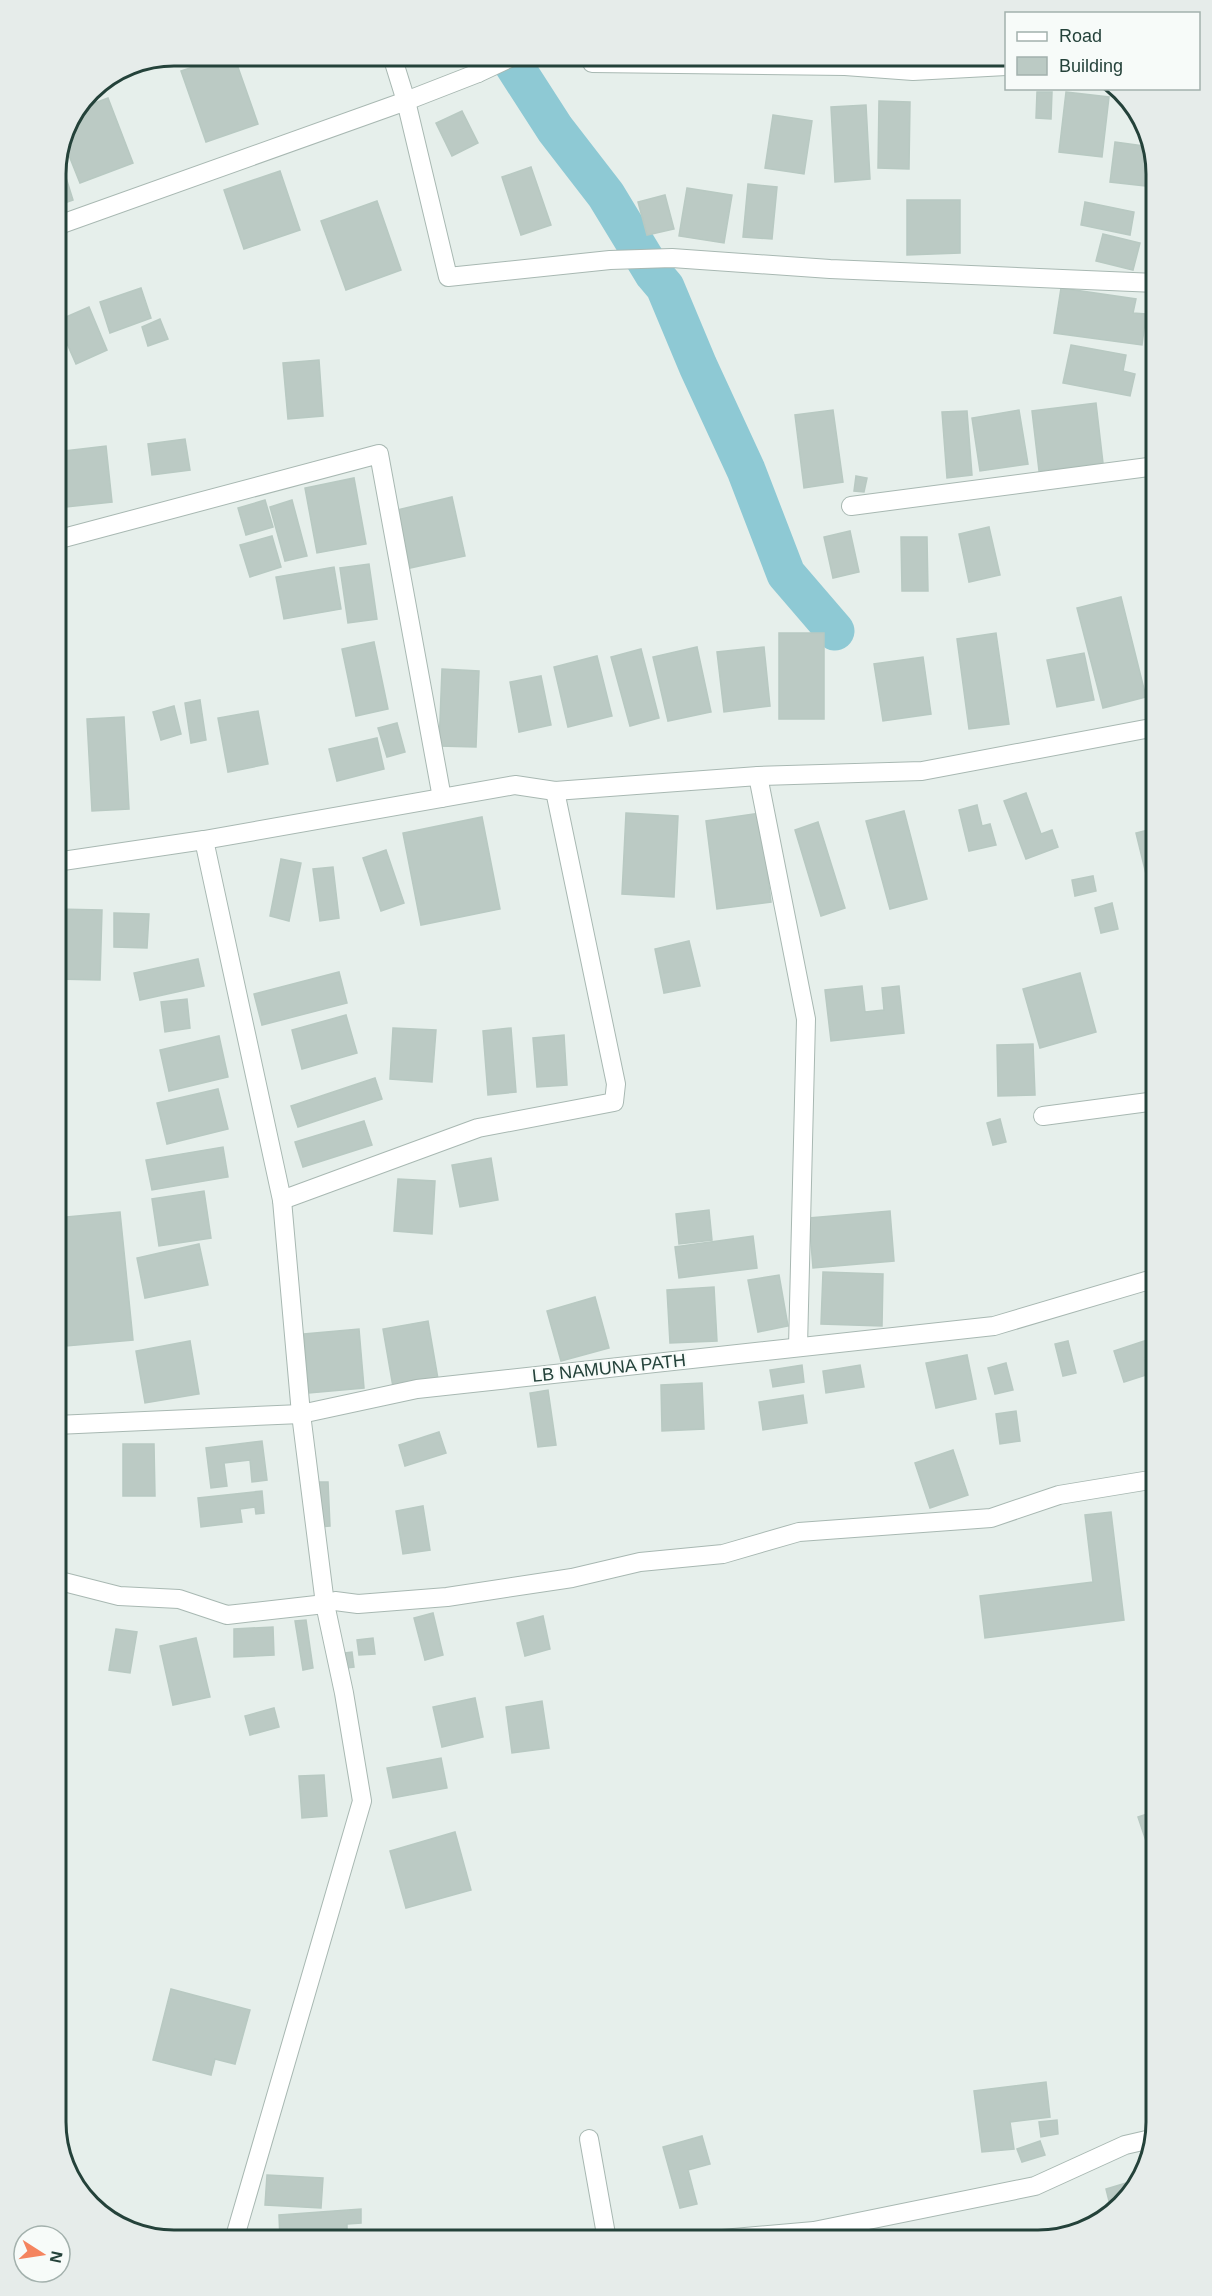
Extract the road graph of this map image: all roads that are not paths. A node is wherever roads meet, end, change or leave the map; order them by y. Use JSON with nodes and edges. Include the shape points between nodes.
{"nodes":[{"id":1,"x":395,"y":66,"type":"edge"},
{"id":2,"x":493,"y":66,"type":"edge"},
{"id":3,"x":845,"y":66,"type":"edge"},
{"id":4,"x":1005,"y":66,"type":"edge"},
{"id":5,"x":406,"y":101,"type":"junction"},
{"id":6,"x":66,"y":221,"type":"edge"},
{"id":7,"x":1146,"y":283,"type":"edge"},
{"id":8,"x":1146,"y":467,"type":"edge"},
{"id":9,"x":850,"y":506,"type":"dead end"},
{"id":10,"x":66,"y":537,"type":"edge"},
{"id":11,"x":1146,"y":729,"type":"edge"},
{"id":12,"x":758,"y":776,"type":"junction"},
{"id":13,"x":555,"y":791,"type":"junction"},
{"id":14,"x":442,"y":798,"type":"junction"},
{"id":15,"x":204,"y":840,"type":"junction"},
{"id":16,"x":66,"y":861,"type":"edge"},
{"id":17,"x":1146,"y":1102,"type":"edge"},
{"id":18,"x":1043,"y":1116,"type":"dead end"},
{"id":19,"x":282,"y":1200,"type":"junction"},
{"id":20,"x":1146,"y":1281,"type":"edge"},
{"id":21,"x":798,"y":1347,"type":"junction"},
{"id":22,"x":301,"y":1414,"type":"junction"},
{"id":23,"x":66,"y":1425,"type":"edge"},
{"id":24,"x":1146,"y":1481,"type":"edge"},
{"id":25,"x":66,"y":1583,"type":"edge"},
{"id":26,"x":325,"y":1604,"type":"junction"},
{"id":27,"x":589,"y":2139,"type":"dead end"},
{"id":28,"x":1144,"y":2141,"type":"edge"},
{"id":29,"x":237,"y":2230,"type":"edge"},
{"id":30,"x":605,"y":2230,"type":"edge"},
{"id":31,"x":819,"y":2230,"type":"edge"}],
"edges":[{"from":1,"to":5,"type":"street"},
{"from":2,"to":5,"type":"street"},
{"from":3,"to":4,"type":"street","via":[[913,70]]},
{"from":5,"to":6,"type":"street"},
{"from":5,"to":7,"type":"street","via":[[448,277],[610,260],[672,258]]},
{"from":8,"to":9,"type":"street"},
{"from":10,"to":14,"type":"street","via":[[379,454]]},
{"from":11,"to":12,"type":"street","via":[[922,771]]},
{"from":12,"to":13,"type":"street"},
{"from":12,"to":21,"type":"street","via":[[806,1018]]},
{"from":13,"to":14,"type":"street","via":[[515,785]]},
{"from":13,"to":19,"type":"street","via":[[616,1084],[614,1102],[478,1128]]},
{"from":14,"to":15,"type":"street"},
{"from":15,"to":16,"type":"street"},
{"from":15,"to":19,"type":"street"},
{"from":17,"to":18,"type":"street"},
{"from":19,"to":22,"type":"street"},
{"from":20,"to":21,"type":"street","name":"LB NAMUNA PATH","via":[[994,1326]]},
{"from":21,"to":22,"type":"street","name":"LB NAMUNA PATH","via":[[417,1389]]},
{"from":22,"to":23,"type":"street","name":"LB NAMUNA PATH"},
{"from":22,"to":26,"type":"street"},
{"from":24,"to":26,"type":"street","via":[[1059,1495],[991,1518],[799,1532],[723,1554],[640,1562],[572,1578],[447,1597],[358,1604],[335,1600]]},
{"from":25,"to":26,"type":"street","via":[[119,1596],[178,1599],[227,1615]]},
{"from":26,"to":29,"type":"street","via":[[362,1801]]},
{"from":27,"to":30,"type":"street"},
{"from":28,"to":31,"type":"street","via":[[1125,2145],[1035,2186]]}]}
